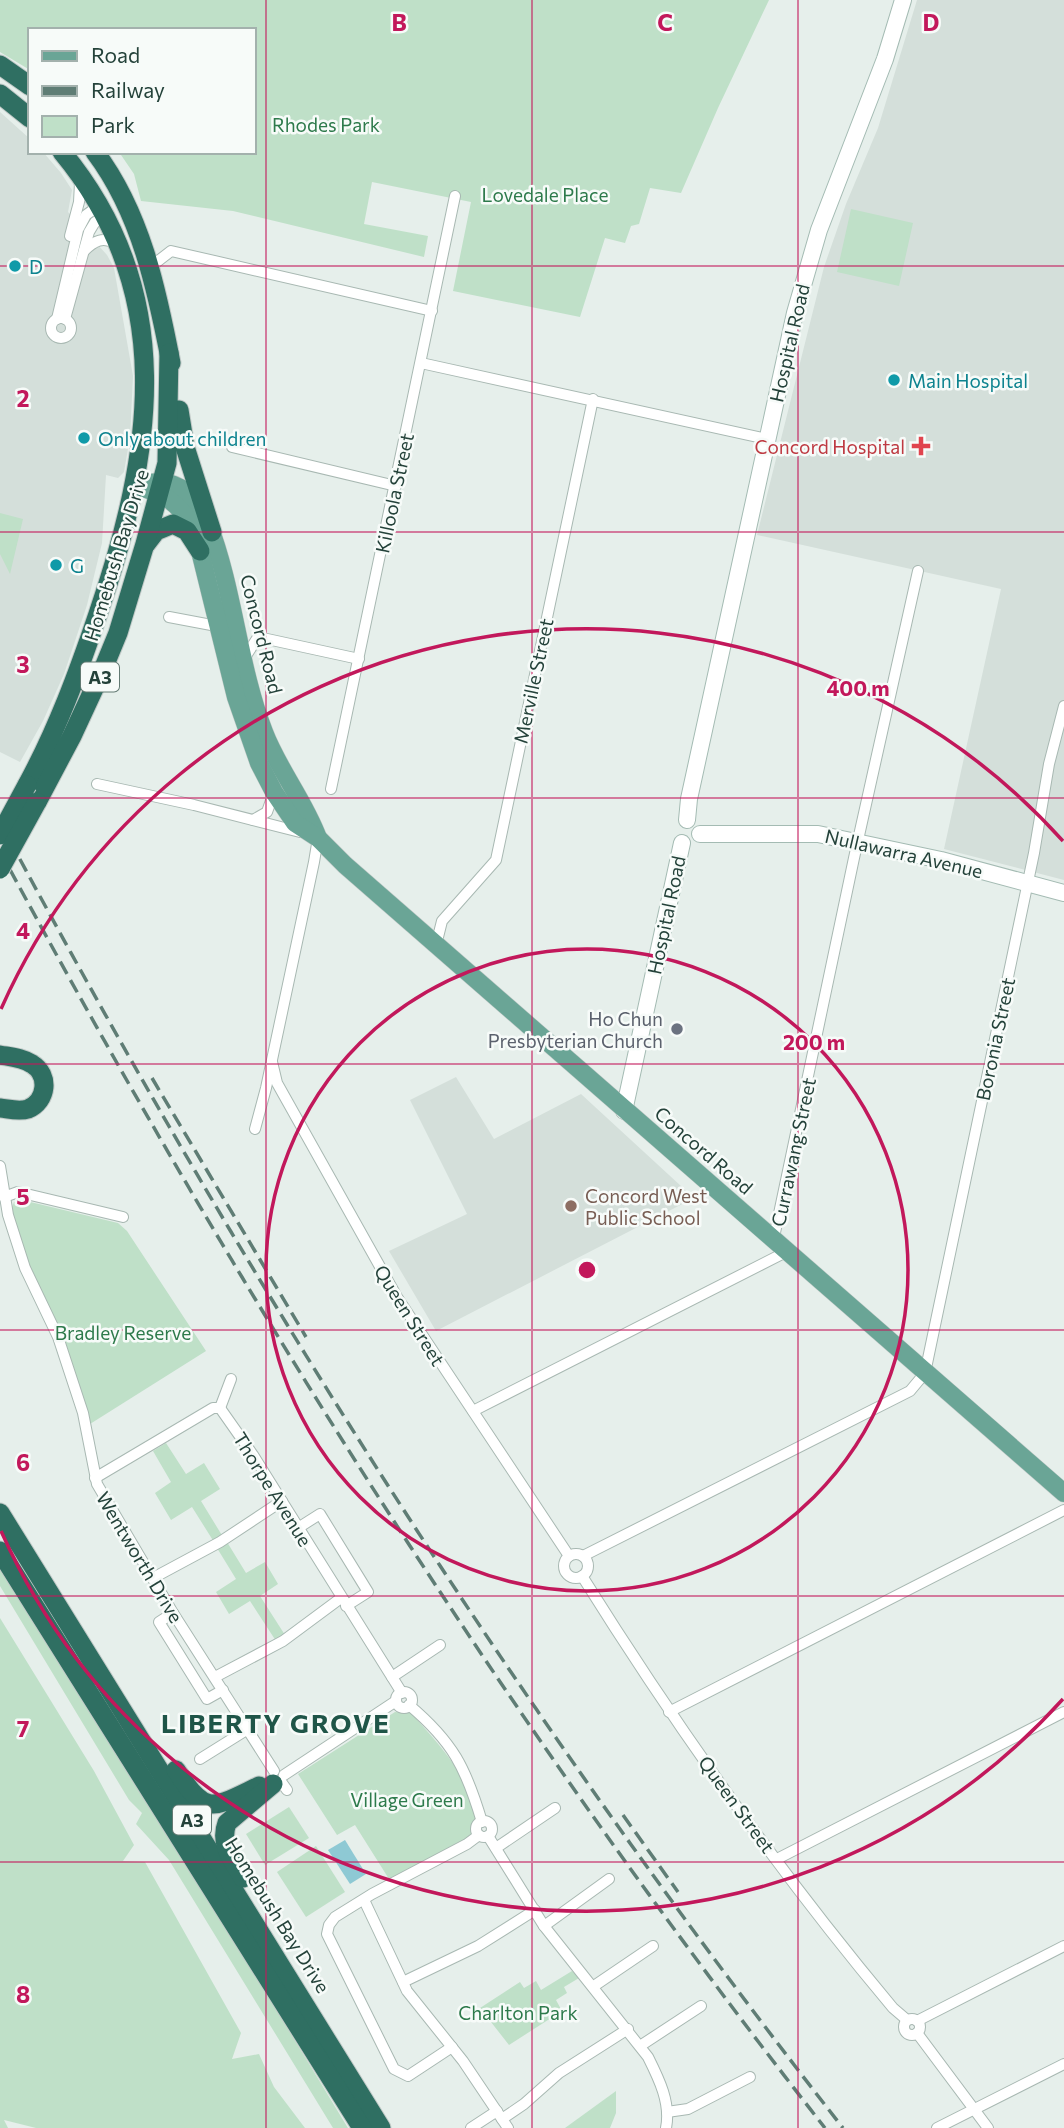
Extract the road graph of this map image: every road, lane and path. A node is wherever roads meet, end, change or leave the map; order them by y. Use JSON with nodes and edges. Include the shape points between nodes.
{"nodes":[{"id":1,"x":903,"y":0,"type":"edge"},
{"id":2,"x":0,"y":65,"type":"edge"},
{"id":3,"x":28,"y":85,"type":"edge"},
{"id":4,"x":0,"y":94,"type":"edge"},
{"id":5,"x":28,"y":116,"type":"edge"},
{"id":6,"x":64,"y":154,"type":"edge"},
{"id":7,"x":96,"y":154,"type":"edge"},
{"id":8,"x":75,"y":169,"type":"junction"},
{"id":9,"x":454,"y":196,"type":"dead end"},
{"id":10,"x":126,"y":202,"type":"junction"},
{"id":11,"x":103,"y":211,"type":"junction"},
{"id":12,"x":121,"y":248,"type":"junction"},
{"id":13,"x":84,"y":251,"type":"junction"},
{"id":14,"x":149,"y":268,"type":"junction"},
{"id":15,"x":67,"y":280,"type":"junction"},
{"id":16,"x":432,"y":311,"type":"junction"},
{"id":17,"x":169,"y":353,"type":"junction"},
{"id":18,"x":422,"y":363,"type":"junction"},
{"id":19,"x":593,"y":400,"type":"junction"},
{"id":20,"x":767,"y":439,"type":"junction"},
{"id":21,"x":232,"y":447,"type":"dead end"},
{"id":22,"x":134,"y":485,"type":"junction"},
{"id":23,"x":162,"y":486,"type":"junction"},
{"id":24,"x":396,"y":486,"type":"junction"},
{"id":25,"x":212,"y":532,"type":"junction"},
{"id":26,"x":145,"y":544,"type":"junction"},
{"id":27,"x":200,"y":551,"type":"junction"},
{"id":28,"x":918,"y":570,"type":"dead end"},
{"id":29,"x":169,"y":617,"type":"dead end"},
{"id":30,"x":228,"y":628,"type":"junction"},
{"id":31,"x":244,"y":659,"type":"junction"},
{"id":32,"x":359,"y":659,"type":"junction"},
{"id":33,"x":1064,"y":706,"type":"edge"},
{"id":34,"x":97,"y":784,"type":"dead end"},
{"id":35,"x":331,"y":789,"type":"dead end"},
{"id":36,"x":274,"y":792,"type":"junction"},
{"id":37,"x":32,"y":794,"type":"junction"},
{"id":38,"x":253,"y":820,"type":"junction"},
{"id":39,"x":687,"y":820,"type":"junction"},
{"id":40,"x":699,"y":834,"type":"junction"},
{"id":41,"x":0,"y":835,"type":"edge"},
{"id":42,"x":317,"y":838,"type":"junction"},
{"id":43,"x":858,"y":841,"type":"junction"},
{"id":44,"x":682,"y":843,"type":"junction"},
{"id":45,"x":0,"y":869,"type":"edge"},
{"id":46,"x":1028,"y":883,"type":"junction"},
{"id":47,"x":1064,"y":893,"type":"edge"},
{"id":48,"x":436,"y":944,"type":"junction"},
{"id":49,"x":0,"y":1055,"type":"edge"},
{"id":50,"x":272,"y":1062,"type":"junction"},
{"id":51,"x":0,"y":1108,"type":"edge"},
{"id":52,"x":624,"y":1111,"type":"junction"},
{"id":53,"x":254,"y":1129,"type":"dead end"},
{"id":54,"x":0,"y":1166,"type":"edge"},
{"id":55,"x":4,"y":1197,"type":"junction"},
{"id":56,"x":122,"y":1217,"type":"dead end"},
{"id":57,"x":780,"y":1247,"type":"junction"},
{"id":58,"x":925,"y":1373,"type":"junction"},
{"id":59,"x":231,"y":1379,"type":"dead end"},
{"id":60,"x":220,"y":1408,"type":"junction"},
{"id":61,"x":473,"y":1411,"type":"junction"},
{"id":62,"x":95,"y":1478,"type":"junction"},
{"id":63,"x":1064,"y":1493,"type":"edge"},
{"id":64,"x":282,"y":1501,"type":"junction"},
{"id":65,"x":1064,"y":1510,"type":"edge"},
{"id":66,"x":0,"y":1513,"type":"edge"},
{"id":67,"x":298,"y":1528,"type":"junction"},
{"id":68,"x":0,"y":1551,"type":"edge"},
{"id":69,"x":569,"y":1556,"type":"junction"},
{"id":70,"x":583,"y":1556,"type":"junction"},
{"id":71,"x":582,"y":1576,"type":"junction"},
{"id":72,"x":41,"y":1577,"type":"junction"},
{"id":73,"x":153,"y":1578,"type":"junction"},
{"id":74,"x":343,"y":1602,"type":"junction"},
{"id":75,"x":173,"y":1613,"type":"junction"},
{"id":76,"x":440,"y":1645,"type":"dead end"},
{"id":77,"x":215,"y":1677,"type":"junction"},
{"id":78,"x":392,"y":1677,"type":"junction"},
{"id":79,"x":223,"y":1690,"type":"junction"},
{"id":80,"x":399,"y":1697,"type":"junction"},
{"id":81,"x":669,"y":1712,"type":"junction"},
{"id":82,"x":1064,"y":1712,"type":"edge"},
{"id":83,"x":248,"y":1729,"type":"junction"},
{"id":84,"x":200,"y":1759,"type":"dead end"},
{"id":85,"x":279,"y":1780,"type":"junction"},
{"id":86,"x":555,"y":1808,"type":"dead end"},
{"id":87,"x":484,"y":1835,"type":"junction"},
{"id":88,"x":496,"y":1847,"type":"junction"},
{"id":89,"x":777,"y":1859,"type":"junction"},
{"id":90,"x":609,"y":1879,"type":"dead end"},
{"id":91,"x":364,"y":1900,"type":"junction"},
{"id":92,"x":535,"y":1910,"type":"junction"},
{"id":93,"x":544,"y":1926,"type":"junction"},
{"id":94,"x":653,"y":1946,"type":"dead end"},
{"id":95,"x":1064,"y":1946,"type":"edge"},
{"id":96,"x":403,"y":1982,"type":"junction"},
{"id":97,"x":594,"y":1986,"type":"junction"},
{"id":98,"x":701,"y":2006,"type":"dead end"},
{"id":99,"x":912,"y":2021,"type":"junction"},
{"id":100,"x":628,"y":2029,"type":"junction"},
{"id":101,"x":640,"y":2046,"type":"junction"},
{"id":102,"x":452,"y":2047,"type":"junction"},
{"id":103,"x":1064,"y":2064,"type":"edge"},
{"id":104,"x":750,"y":2077,"type":"dead end"},
{"id":105,"x":369,"y":2109,"type":"junction"},
{"id":106,"x":975,"y":2109,"type":"junction"},
{"id":107,"x":667,"y":2112,"type":"junction"},
{"id":108,"x":502,"y":2119,"type":"edge"},
{"id":109,"x":362,"y":2128,"type":"edge"},
{"id":110,"x":381,"y":2128,"type":"edge"},
{"id":111,"x":471,"y":2128,"type":"edge"},
{"id":112,"x":666,"y":2128,"type":"edge"},
{"id":113,"x":937,"y":2128,"type":"edge"},
{"id":114,"x":988,"y":2128,"type":"edge"}],
"edges":[{"from":1,"to":20,"type":"street","name":"Hospital Road","via":[[807,267]]},
{"from":2,"to":3,"type":"highway"},
{"from":4,"to":5,"type":"highway"},
{"from":6,"to":8,"type":"highway","number":"A3"},
{"from":7,"to":10,"type":"highway","number":"A3"},
{"from":8,"to":11,"type":"highway","number":"A3"},
{"from":8,"to":15,"type":"street","via":[[80,189],[67,248]]},
{"from":9,"to":16,"type":"street","name":"Killoola Street"},
{"from":10,"to":11,"type":"highway"},
{"from":10,"to":14,"type":"highway","number":"A3"},
{"from":11,"to":12,"type":"highway","number":"A3"},
{"from":11,"to":13,"type":"street","via":[[92,226]]},
{"from":11,"to":15,"type":"street","via":[[86,215],[78,230]]},
{"from":12,"to":13,"type":"street","via":[[102,239]]},
{"from":12,"to":22,"type":"highway","number":"A3","via":[[143,338],[144,413]]},
{"from":13,"to":15,"type":"street","via":[[61,319]]},
{"from":14,"to":16,"type":"street","via":[[171,251]]},
{"from":14,"to":17,"type":"highway","number":"A3"},
{"from":16,"to":18,"type":"street","name":"Killoola Street"},
{"from":17,"to":23,"type":"highway","name":"Homebush Bay Drive","number":"A3","via":[[169,438]]},
{"from":17,"to":25,"type":"highway","via":[[185,447]]},
{"from":18,"to":19,"type":"street"},
{"from":18,"to":24,"type":"street","name":"Killoola Street"},
{"from":19,"to":20,"type":"street"},
{"from":19,"to":48,"type":"street","name":"Merville Street","via":[[496,860],[442,921]]},
{"from":20,"to":39,"type":"street","name":"Hospital Road"},
{"from":21,"to":24,"type":"street"},
{"from":22,"to":23,"type":"main road"},
{"from":22,"to":37,"type":"highway","name":"Homebush Bay Drive","number":"A3","via":[[106,590]]},
{"from":23,"to":25,"type":"main road","name":"Concord Road","via":[[174,484],[187,493]]},
{"from":23,"to":26,"type":"highway","name":"Homebush Bay Drive","number":"A3"},
{"from":23,"to":27,"type":"main road","name":"Concord Road","via":[[185,515]]},
{"from":24,"to":32,"type":"street","name":"Killoola Street"},
{"from":25,"to":30,"type":"main road","name":"Concord Road"},
{"from":26,"to":27,"type":"highway","via":[[156,531],[173,524],[187,531]]},
{"from":26,"to":37,"type":"highway","name":"Homebush Bay Drive","number":"A3","via":[[104,667],[72,736]]},
{"from":27,"to":30,"type":"main road","name":"Concord Road"},
{"from":28,"to":43,"type":"street","name":"Currawang Street"},
{"from":29,"to":30,"type":"street"},
{"from":30,"to":31,"type":"main road","name":"Concord Road"},
{"from":30,"to":36,"type":"main road","name":"Concord Road","via":[[245,726]]},
{"from":31,"to":32,"type":"street","via":[[258,637]]},
{"from":31,"to":42,"type":"main road","name":"Concord Road","via":[[264,731]]},
{"from":32,"to":35,"type":"street","name":"Killoola Street"},
{"from":33,"to":46,"type":"street","name":"Boronia Street"},
{"from":34,"to":38,"type":"street"},
{"from":36,"to":38,"type":"street","via":[[267,812]]},
{"from":36,"to":42,"type":"main road","name":"Concord Road","via":[[295,823]]},
{"from":37,"to":41,"type":"highway","name":"Homebush Bay Drive","number":"A3","bridge":true},
{"from":37,"to":45,"type":"highway","name":"Homebush Bay Drive","number":"A3","bridge":true},
{"from":38,"to":42,"type":"street"},
{"from":39,"to":40,"type":"street","via":[[697,824]]},
{"from":39,"to":44,"type":"street","via":[[676,830]]},
{"from":40,"to":43,"type":"street","name":"Nullawarra Avenue","via":[[818,834]]},
{"from":40,"to":44,"type":"street","via":[[693,843]]},
{"from":42,"to":48,"type":"main road","name":"Concord Road"},
{"from":42,"to":50,"type":"street"},
{"from":43,"to":46,"type":"street","name":"Nullawarra Avenue"},
{"from":43,"to":57,"type":"street","name":"Currawang Street"},
{"from":44,"to":52,"type":"street","name":"Hospital Road"},
{"from":46,"to":47,"type":"street","name":"Nullawarra Avenue"},
{"from":46,"to":58,"type":"street","name":"Boronia Street"},
{"from":48,"to":52,"type":"main road","name":"Concord Road"},
{"from":49,"to":51,"type":"highway","via":[[33,1064],[43,1075],[44,1086],[40,1100],[28,1109]]},
{"from":50,"to":53,"type":"street"},
{"from":50,"to":61,"type":"street","name":"Queen Street","via":[[277,1083],[397,1297]]},
{"from":52,"to":57,"type":"main road","name":"Concord Road"},
{"from":54,"to":55,"type":"street","name":"Wentworth Drive"},
{"from":55,"to":56,"type":"street","via":[[18,1192]]},
{"from":55,"to":62,"type":"street","name":"Wentworth Drive","via":[[24,1268],[58,1337],[74,1384]]},
{"from":57,"to":58,"type":"main road","name":"Concord Road"},
{"from":57,"to":61,"type":"street"},
{"from":58,"to":63,"type":"main road","name":"Concord Road"},
{"from":58,"to":70,"type":"street","via":[[910,1391]]},
{"from":59,"to":60,"type":"street"},
{"from":60,"to":62,"type":"street"},
{"from":60,"to":64,"type":"street","name":"Thorpe Avenue"},
{"from":61,"to":69,"type":"street","name":"Queen Street"},
{"from":62,"to":73,"type":"street","name":"Wentworth Drive"},
{"from":64,"to":67,"type":"street","name":"Thorpe Avenue"},
{"from":64,"to":73,"type":"street"},
{"from":65,"to":81,"type":"street"},
{"from":66,"to":72,"type":"highway","name":"Homebush Bay Drive","number":"A3"},
{"from":67,"to":74,"type":"street","name":"Thorpe Avenue"},
{"from":67,"to":74,"type":"street","via":[[320,1514],[368,1592]]},
{"from":68,"to":109,"type":"highway","number":"A3"},
{"from":69,"to":70,"type":"street"},
{"from":69,"to":71,"type":"street","via":[[565,1571],[570,1577]]},
{"from":70,"to":71,"type":"street","via":[[587,1566]]},
{"from":71,"to":81,"type":"street","name":"Queen Street"},
{"from":72,"to":85,"type":"highway","via":[[119,1680],[200,1801],[209,1805],[226,1802]]},
{"from":72,"to":105,"type":"highway","name":"Homebush Bay Drive","number":"A3"},
{"from":73,"to":75,"type":"street","name":"Wentworth Drive"},
{"from":74,"to":77,"type":"street"},
{"from":74,"to":78,"type":"street","name":"Thorpe Avenue"},
{"from":75,"to":77,"type":"street","name":"Wentworth Drive"},
{"from":75,"to":79,"type":"street","via":[[159,1622],[207,1699]]},
{"from":76,"to":78,"type":"street"},
{"from":77,"to":79,"type":"street","name":"Wentworth Drive"},
{"from":78,"to":80,"type":"street","name":"Thorpe Avenue"},
{"from":79,"to":83,"type":"street","name":"Wentworth Drive"},
{"from":80,"to":85,"type":"street"},
{"from":80,"to":87,"type":"street","name":"Thorpe Avenue","via":[[410,1696],[409,1705],[458,1757],[482,1822],[477,1827]]},
{"from":81,"to":89,"type":"street","name":"Queen Street"},
{"from":82,"to":89,"type":"street"},
{"from":83,"to":84,"type":"street"},
{"from":83,"to":85,"type":"street","name":"Wentworth Drive"},
{"from":85,"to":105,"type":"highway","via":[[227,1824],[223,1843],[355,2071]]},
{"from":86,"to":88,"type":"street"},
{"from":87,"to":88,"type":"street"},
{"from":87,"to":91,"type":"street"},
{"from":88,"to":92,"type":"street"},
{"from":89,"to":99,"type":"street","name":"Queen Street","via":[[845,1951],[893,2008]]},
{"from":90,"to":93,"type":"street"},
{"from":91,"to":96,"type":"street"},
{"from":91,"to":102,"type":"street","via":[[335,1917],[327,1934],[394,2069],[408,2076]]},
{"from":92,"to":93,"type":"street"},
{"from":92,"to":96,"type":"street","via":[[478,1946]]},
{"from":93,"to":97,"type":"street"},
{"from":94,"to":97,"type":"street"},
{"from":95,"to":99,"type":"street"},
{"from":96,"to":102,"type":"street"},
{"from":97,"to":100,"type":"street"},
{"from":98,"to":101,"type":"street"},
{"from":99,"to":106,"type":"street","via":[[920,2027],[917,2034]]},
{"from":100,"to":101,"type":"street"},
{"from":100,"to":108,"type":"street","via":[[559,2073]]},
{"from":101,"to":107,"type":"street","via":[[659,2078]]},
{"from":102,"to":108,"type":"street"},
{"from":103,"to":106,"type":"street"},
{"from":104,"to":107,"type":"street","via":[[688,2109]]},
{"from":105,"to":110,"type":"highway","name":"Homebush Bay Drive","number":"A3"},
{"from":106,"to":113,"type":"street"},
{"from":106,"to":114,"type":"street"},
{"from":107,"to":112,"type":"street"},
{"from":108,"to":111,"type":"street"}]}
